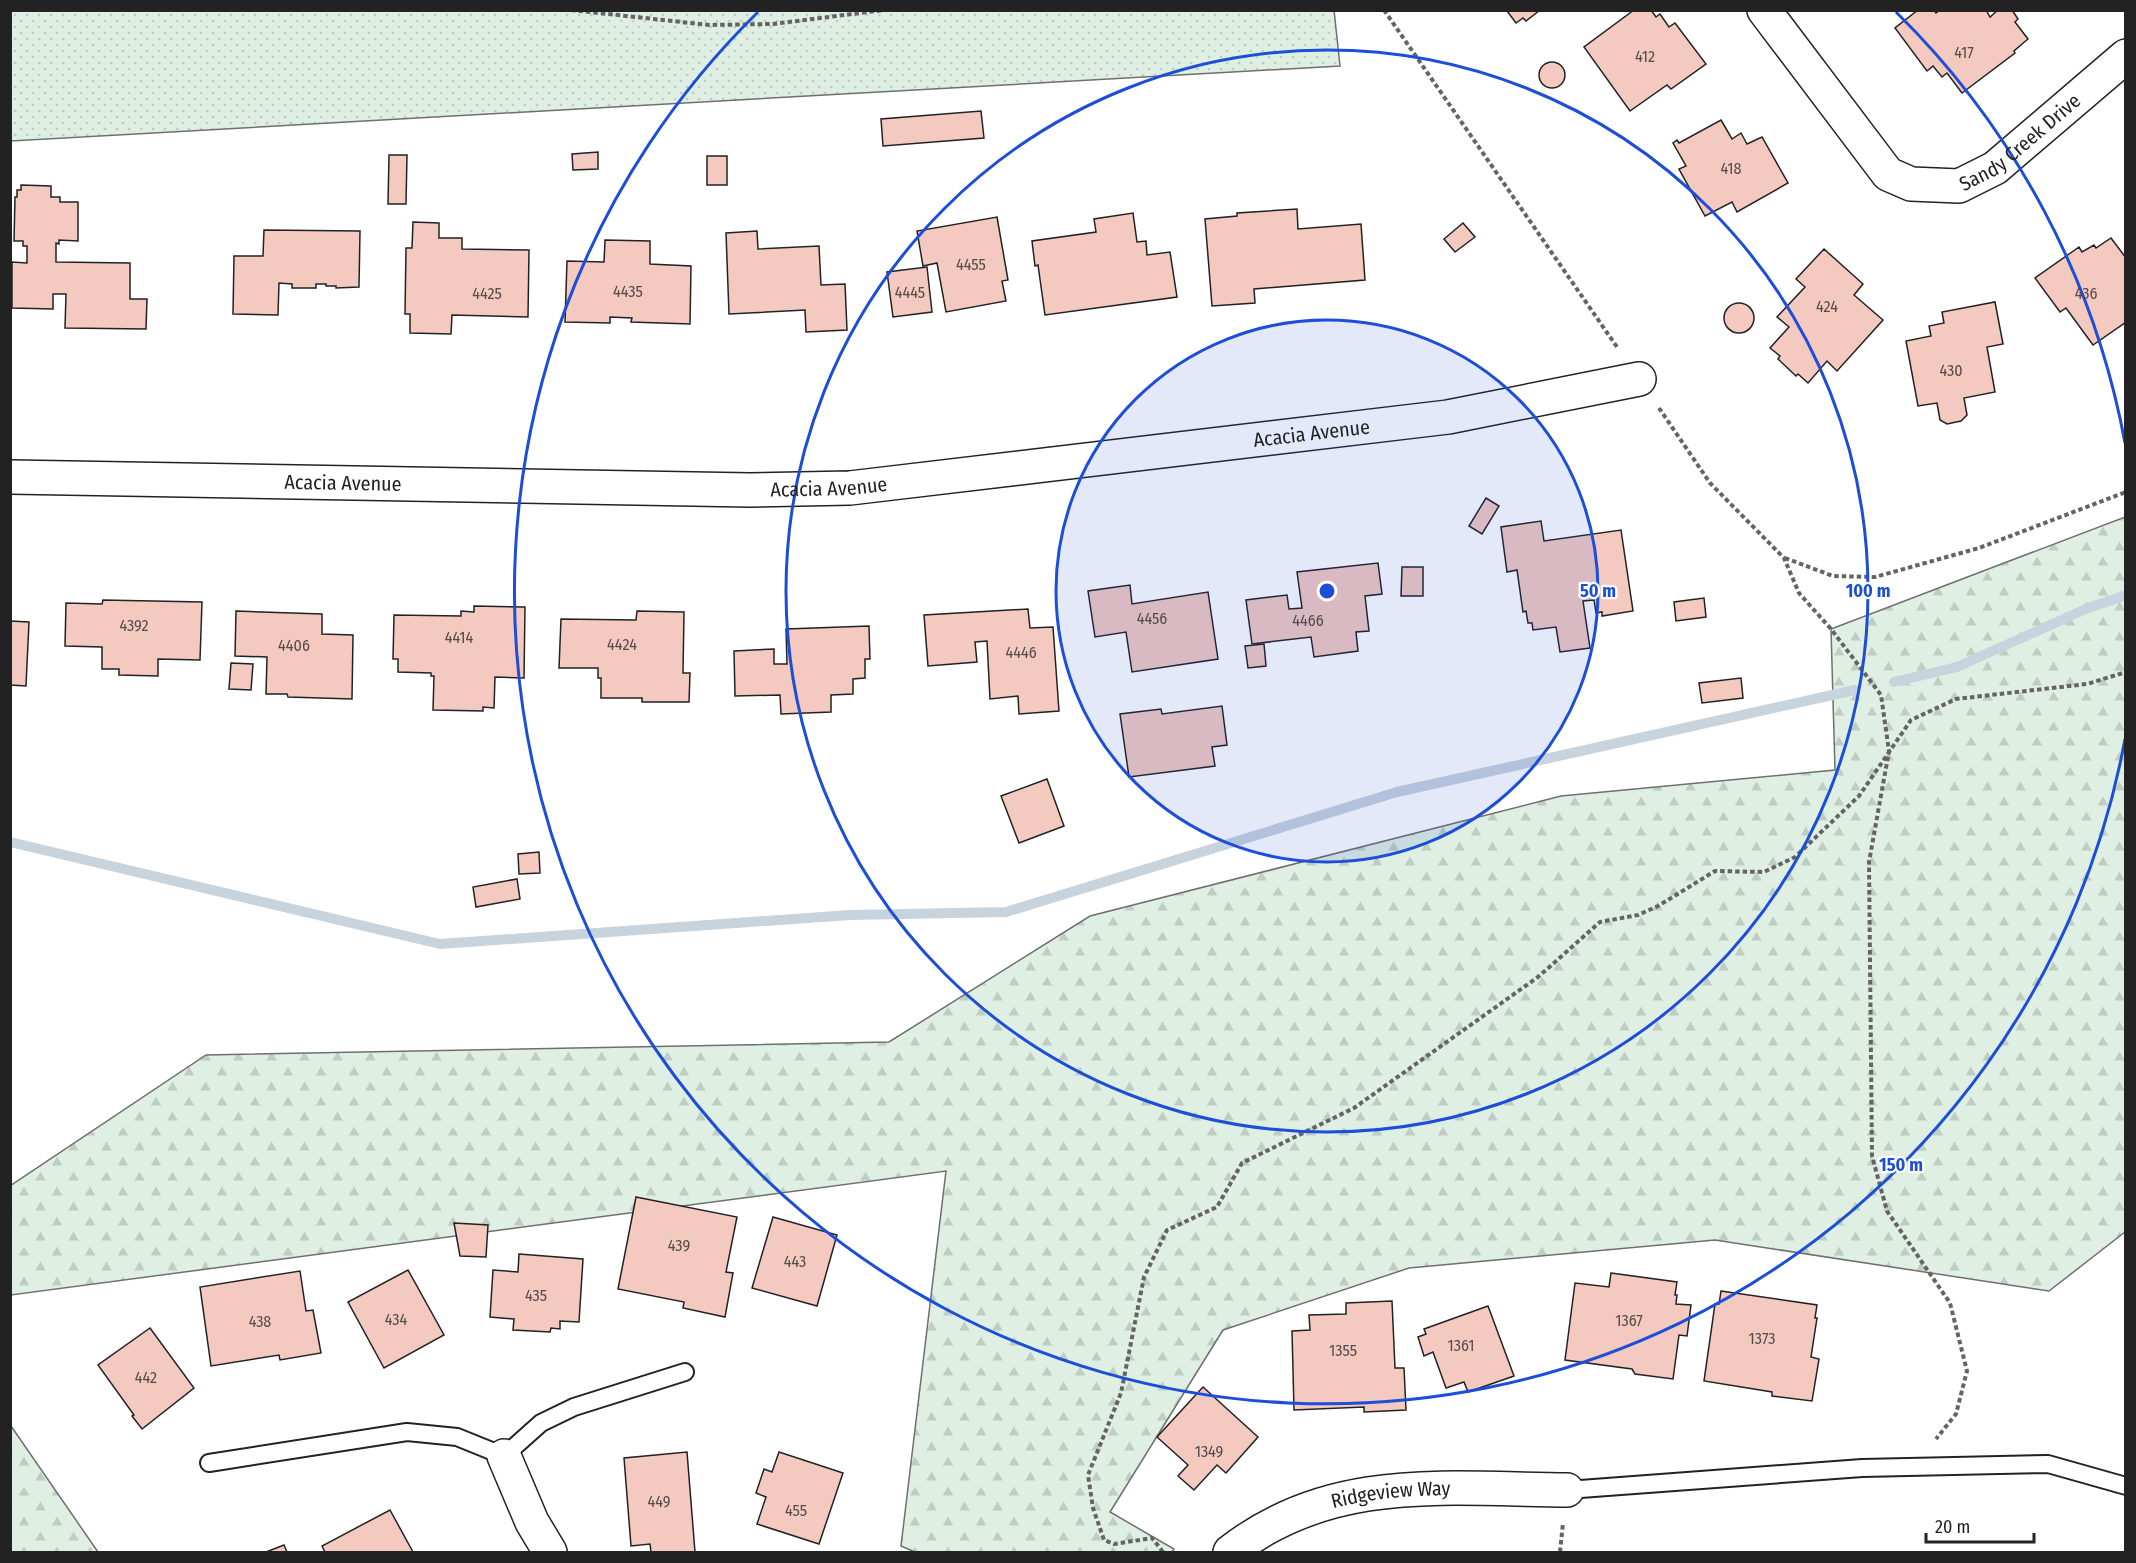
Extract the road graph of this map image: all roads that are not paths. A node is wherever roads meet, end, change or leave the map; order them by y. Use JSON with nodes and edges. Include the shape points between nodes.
{"nodes":[{"id":1,"x":1764,"y":10,"type":"edge"},
{"id":2,"x":2126,"y":56,"type":"edge"},
{"id":3,"x":1639,"y":379,"type":"road end"},
{"id":4,"x":10,"y":477,"type":"edge"},
{"id":5,"x":685,"y":1372,"type":"dead end"},
{"id":6,"x":504,"y":1456,"type":"junction"},
{"id":7,"x":209,"y":1463,"type":"dead end"},
{"id":8,"x":2126,"y":1486,"type":"edge"},
{"id":9,"x":1567,"y":1490,"type":"joint"},
{"id":10,"x":550,"y":1552,"type":"edge"},
{"id":11,"x":1230,"y":1552,"type":"edge"}],
"edges":[{"from":1,"to":2,"type":"street","name":"Sandy Creek Drive","via":[[1888,174],[1911,184],[1959,186],[1995,168]]},
{"from":3,"to":4,"type":"street","name":"Acacia Avenue","via":[[1448,417],[850,488],[750,490]]},
{"from":5,"to":6,"type":"lane","via":[[574,1407],[542,1423]]},
{"from":6,"to":7,"type":"lane","via":[[457,1437],[406,1432]]},
{"from":6,"to":10,"type":"street","via":[[532,1522]]},
{"from":8,"to":9,"type":"lane","via":[[2048,1464],[1862,1468]]},
{"from":9,"to":11,"type":"street","name":"Ridgeview Way","via":[[1369,1492],[1305,1509]]}]}
